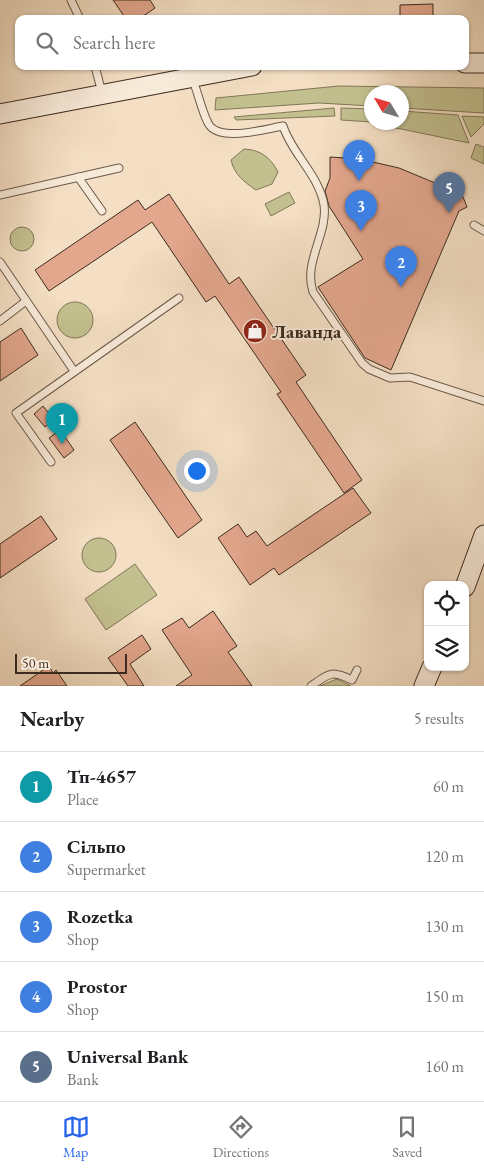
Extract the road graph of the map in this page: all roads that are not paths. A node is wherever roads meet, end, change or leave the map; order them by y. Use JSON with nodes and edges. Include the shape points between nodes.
{"nodes":[{"id":1,"x":71,"y":0,"type":"edge"},
{"id":2,"x":78,"y":15,"type":"edge"},
{"id":3,"x":469,"y":63,"type":"edge"},
{"id":4,"x":484,"y":63,"type":"edge"},
{"id":5,"x":96,"y":70,"type":"edge"},
{"id":6,"x":228,"y":70,"type":"edge"},
{"id":7,"x":192,"y":76,"type":"junction"},
{"id":8,"x":102,"y":96,"type":"junction"},
{"id":9,"x":0,"y":114,"type":"edge"},
{"id":10,"x":118,"y":168,"type":"dead end"},
{"id":11,"x":78,"y":177,"type":"junction"},
{"id":12,"x":0,"y":195,"type":"edge"},
{"id":13,"x":102,"y":211,"type":"dead end"},
{"id":14,"x":474,"y":225,"type":"dead end"},
{"id":15,"x":484,"y":231,"type":"edge"},
{"id":16,"x":0,"y":262,"type":"edge"},
{"id":17,"x":179,"y":298,"type":"dead end"},
{"id":18,"x":26,"y":301,"type":"junction"},
{"id":19,"x":0,"y":321,"type":"edge"},
{"id":20,"x":74,"y":370,"type":"junction"},
{"id":21,"x":484,"y":401,"type":"edge"},
{"id":22,"x":51,"y":462,"type":"dead end"},
{"id":23,"x":484,"y":536,"type":"edge"},
{"id":24,"x":467,"y":581,"type":"edge"},
{"id":25,"x":357,"y":670,"type":"dead end"},
{"id":26,"x":430,"y":671,"type":"edge"},
{"id":27,"x":311,"y":686,"type":"edge"},
{"id":28,"x":424,"y":686,"type":"edge"}],
"edges":[{"from":1,"to":2,"type":"lane"},
{"from":3,"to":4,"type":"street"},
{"from":5,"to":8,"type":"lane"},
{"from":6,"to":7,"type":"street"},
{"from":7,"to":8,"type":"street"},
{"from":7,"to":21,"type":"lane","via":[[209,124],[219,133],[238,134],[283,126],[318,186],[324,206],[310,272],[313,292],[362,363],[377,374],[390,378],[410,377]]},
{"from":8,"to":9,"type":"street"},
{"from":10,"to":11,"type":"lane"},
{"from":11,"to":12,"type":"lane"},
{"from":11,"to":13,"type":"lane"},
{"from":14,"to":15,"type":"lane"},
{"from":16,"to":18,"type":"lane"},
{"from":17,"to":20,"type":"lane"},
{"from":18,"to":19,"type":"lane"},
{"from":18,"to":20,"type":"lane"},
{"from":20,"to":22,"type":"lane","via":[[16,413]]},
{"from":23,"to":24,"type":"street"},
{"from":25,"to":27,"type":"lane","via":[[352,680],[337,673]]},
{"from":26,"to":28,"type":"street"}]}
